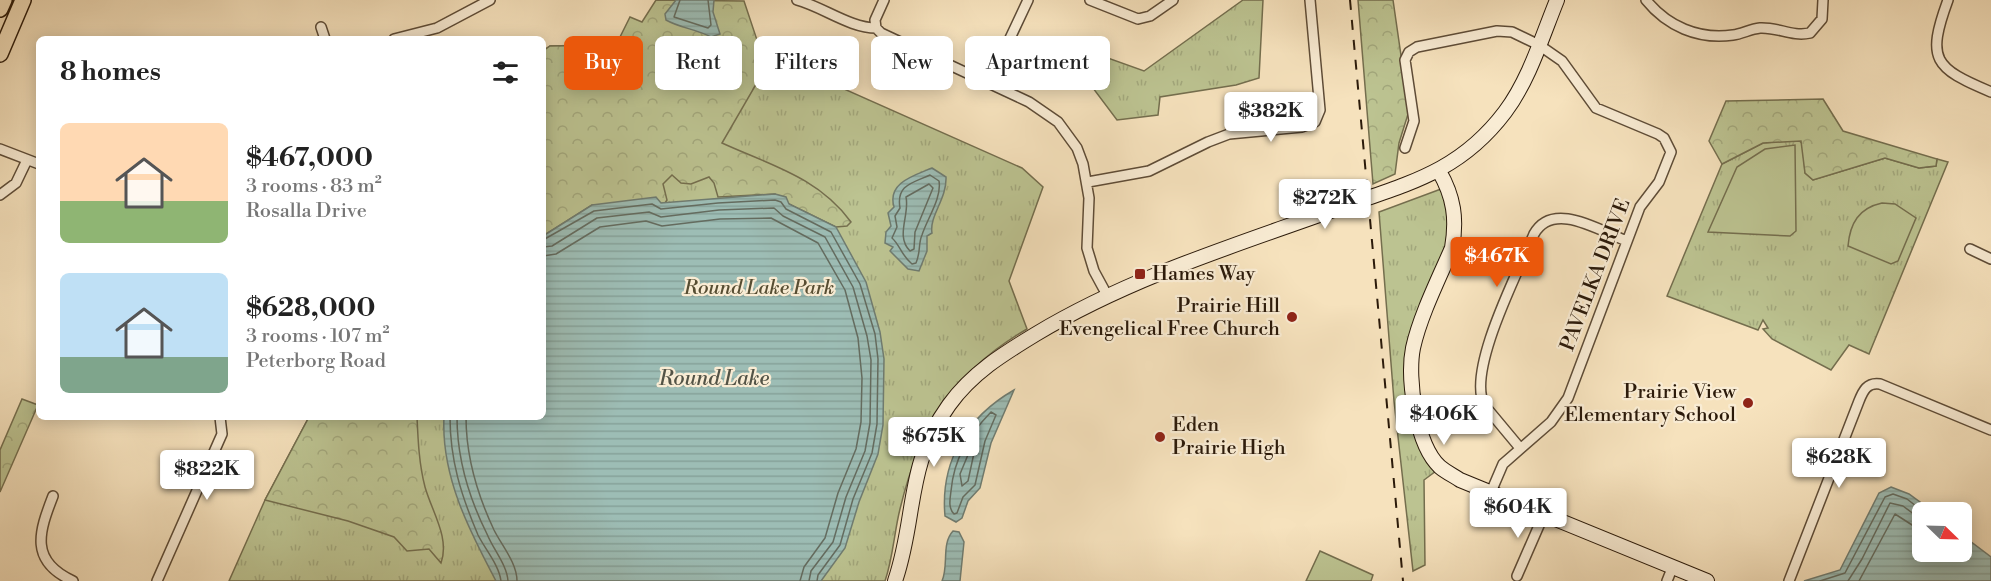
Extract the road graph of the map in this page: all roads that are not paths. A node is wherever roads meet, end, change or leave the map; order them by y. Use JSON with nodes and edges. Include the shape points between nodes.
{"nodes":[{"id":1,"x":4,"y":0,"type":"edge"},
{"id":2,"x":23,"y":0,"type":"edge"},
{"id":3,"x":490,"y":0,"type":"edge"},
{"id":4,"x":797,"y":0,"type":"edge"},
{"id":5,"x":884,"y":0,"type":"edge"},
{"id":6,"x":1028,"y":0,"type":"edge"},
{"id":7,"x":1090,"y":0,"type":"edge"},
{"id":8,"x":1173,"y":0,"type":"edge"},
{"id":9,"x":1310,"y":0,"type":"edge"},
{"id":10,"x":1557,"y":0,"type":"edge"},
{"id":11,"x":1646,"y":0,"type":"edge"},
{"id":12,"x":1823,"y":0,"type":"edge"},
{"id":13,"x":1948,"y":0,"type":"edge"},
{"id":14,"x":0,"y":9,"type":"edge"},
{"id":15,"x":321,"y":27,"type":"dead end"},
{"id":16,"x":876,"y":27,"type":"junction"},
{"id":17,"x":324,"y":36,"type":"edge"},
{"id":18,"x":408,"y":36,"type":"edge"},
{"id":19,"x":1011,"y":36,"type":"edge"},
{"id":20,"x":1539,"y":45,"type":"junction"},
{"id":21,"x":0,"y":54,"type":"edge"},
{"id":22,"x":965,"y":72,"type":"edge"},
{"id":23,"x":1004,"y":90,"type":"edge"},
{"id":24,"x":1991,"y":92,"type":"edge"},
{"id":25,"x":1405,"y":148,"type":"dead end"},
{"id":26,"x":0,"y":149,"type":"edge"},
{"id":27,"x":27,"y":160,"type":"junction"},
{"id":28,"x":36,"y":163,"type":"edge"},
{"id":29,"x":1439,"y":171,"type":"junction"},
{"id":30,"x":1088,"y":182,"type":"junction"},
{"id":31,"x":0,"y":195,"type":"edge"},
{"id":32,"x":1627,"y":241,"type":"junction"},
{"id":33,"x":1970,"y":249,"type":"dead end"},
{"id":34,"x":1991,"y":259,"type":"edge"},
{"id":35,"x":1107,"y":296,"type":"junction"},
{"id":36,"x":220,"y":420,"type":"edge"},
{"id":37,"x":1991,"y":430,"type":"edge"},
{"id":38,"x":1520,"y":448,"type":"junction"},
{"id":39,"x":1491,"y":492,"type":"junction"},
{"id":40,"x":53,"y":496,"type":"dead end"},
{"id":41,"x":1544,"y":514,"type":"junction"},
{"id":42,"x":1673,"y":566,"type":"junction"},
{"id":43,"x":1517,"y":576,"type":"dead end"},
{"id":44,"x":73,"y":581,"type":"edge"},
{"id":45,"x":157,"y":581,"type":"edge"},
{"id":46,"x":895,"y":581,"type":"edge"},
{"id":47,"x":1667,"y":581,"type":"edge"},
{"id":48,"x":1707,"y":581,"type":"edge"},
{"id":49,"x":1789,"y":581,"type":"edge"}],
"edges":[{"from":1,"to":14,"type":"main road"},
{"from":2,"to":21,"type":"main road"},
{"from":3,"to":18,"type":"street","via":[[437,28]]},
{"from":4,"to":16,"type":"street","via":[[866,28]]},
{"from":5,"to":16,"type":"street"},
{"from":6,"to":19,"type":"street"},
{"from":7,"to":8,"type":"street","via":[[1138,19],[1150,16]]},
{"from":9,"to":30,"type":"street","via":[[1320,110],[1315,122],[1302,127],[1229,134],[1149,171]]},
{"from":10,"to":20,"type":"street"},
{"from":11,"to":12,"type":"street","via":[[1668,22],[1683,30],[1717,36],[1761,28],[1792,35],[1810,33],[1822,19]]},
{"from":13,"to":24,"type":"street","via":[[1936,33],[1939,57],[1952,75]]},
{"from":15,"to":17,"type":"street"},
{"from":16,"to":22,"type":"street","via":[[880,33]]},
{"from":20,"to":25,"type":"street","via":[[1512,32],[1497,31],[1409,52],[1406,60],[1414,121]]},
{"from":20,"to":29,"type":"street","via":[[1505,112],[1470,149]]},
{"from":20,"to":32,"type":"street","name":"PAVELKA DRIVE","via":[[1562,62],[1596,108],[1658,134],[1669,145],[1666,167],[1640,207]]},
{"from":23,"to":30,"type":"street","via":[[1058,122],[1077,148]]},
{"from":26,"to":27,"type":"street"},
{"from":27,"to":28,"type":"street"},
{"from":27,"to":31,"type":"street","via":[[16,183]]},
{"from":29,"to":35,"type":"street"},
{"from":29,"to":39,"type":"street","via":[[1453,202],[1454,235],[1413,347],[1411,372],[1417,413],[1425,444],[1440,467]]},
{"from":30,"to":35,"type":"street","via":[[1088,248]]},
{"from":32,"to":38,"type":"street","name":"PAVELKA DRIVE","via":[[1568,398],[1551,422]]},
{"from":32,"to":38,"type":"street","via":[[1562,217],[1548,215],[1538,226],[1482,361],[1481,400]]},
{"from":33,"to":34,"type":"street"},
{"from":35,"to":46,"type":"street","via":[[995,359],[948,406],[927,441],[918,466]]},
{"from":36,"to":45,"type":"street","via":[[222,434]]},
{"from":37,"to":49,"type":"street","via":[[1880,384],[1871,384],[1863,390]]},
{"from":38,"to":39,"type":"street","name":"PAVELKA DRIVE","via":[[1503,464]]},
{"from":39,"to":41,"type":"street"},
{"from":40,"to":44,"type":"street","via":[[40,530],[42,552],[55,571]]},
{"from":41,"to":42,"type":"street"},
{"from":41,"to":43,"type":"street"},
{"from":42,"to":47,"type":"street"},
{"from":42,"to":48,"type":"street"}]}
